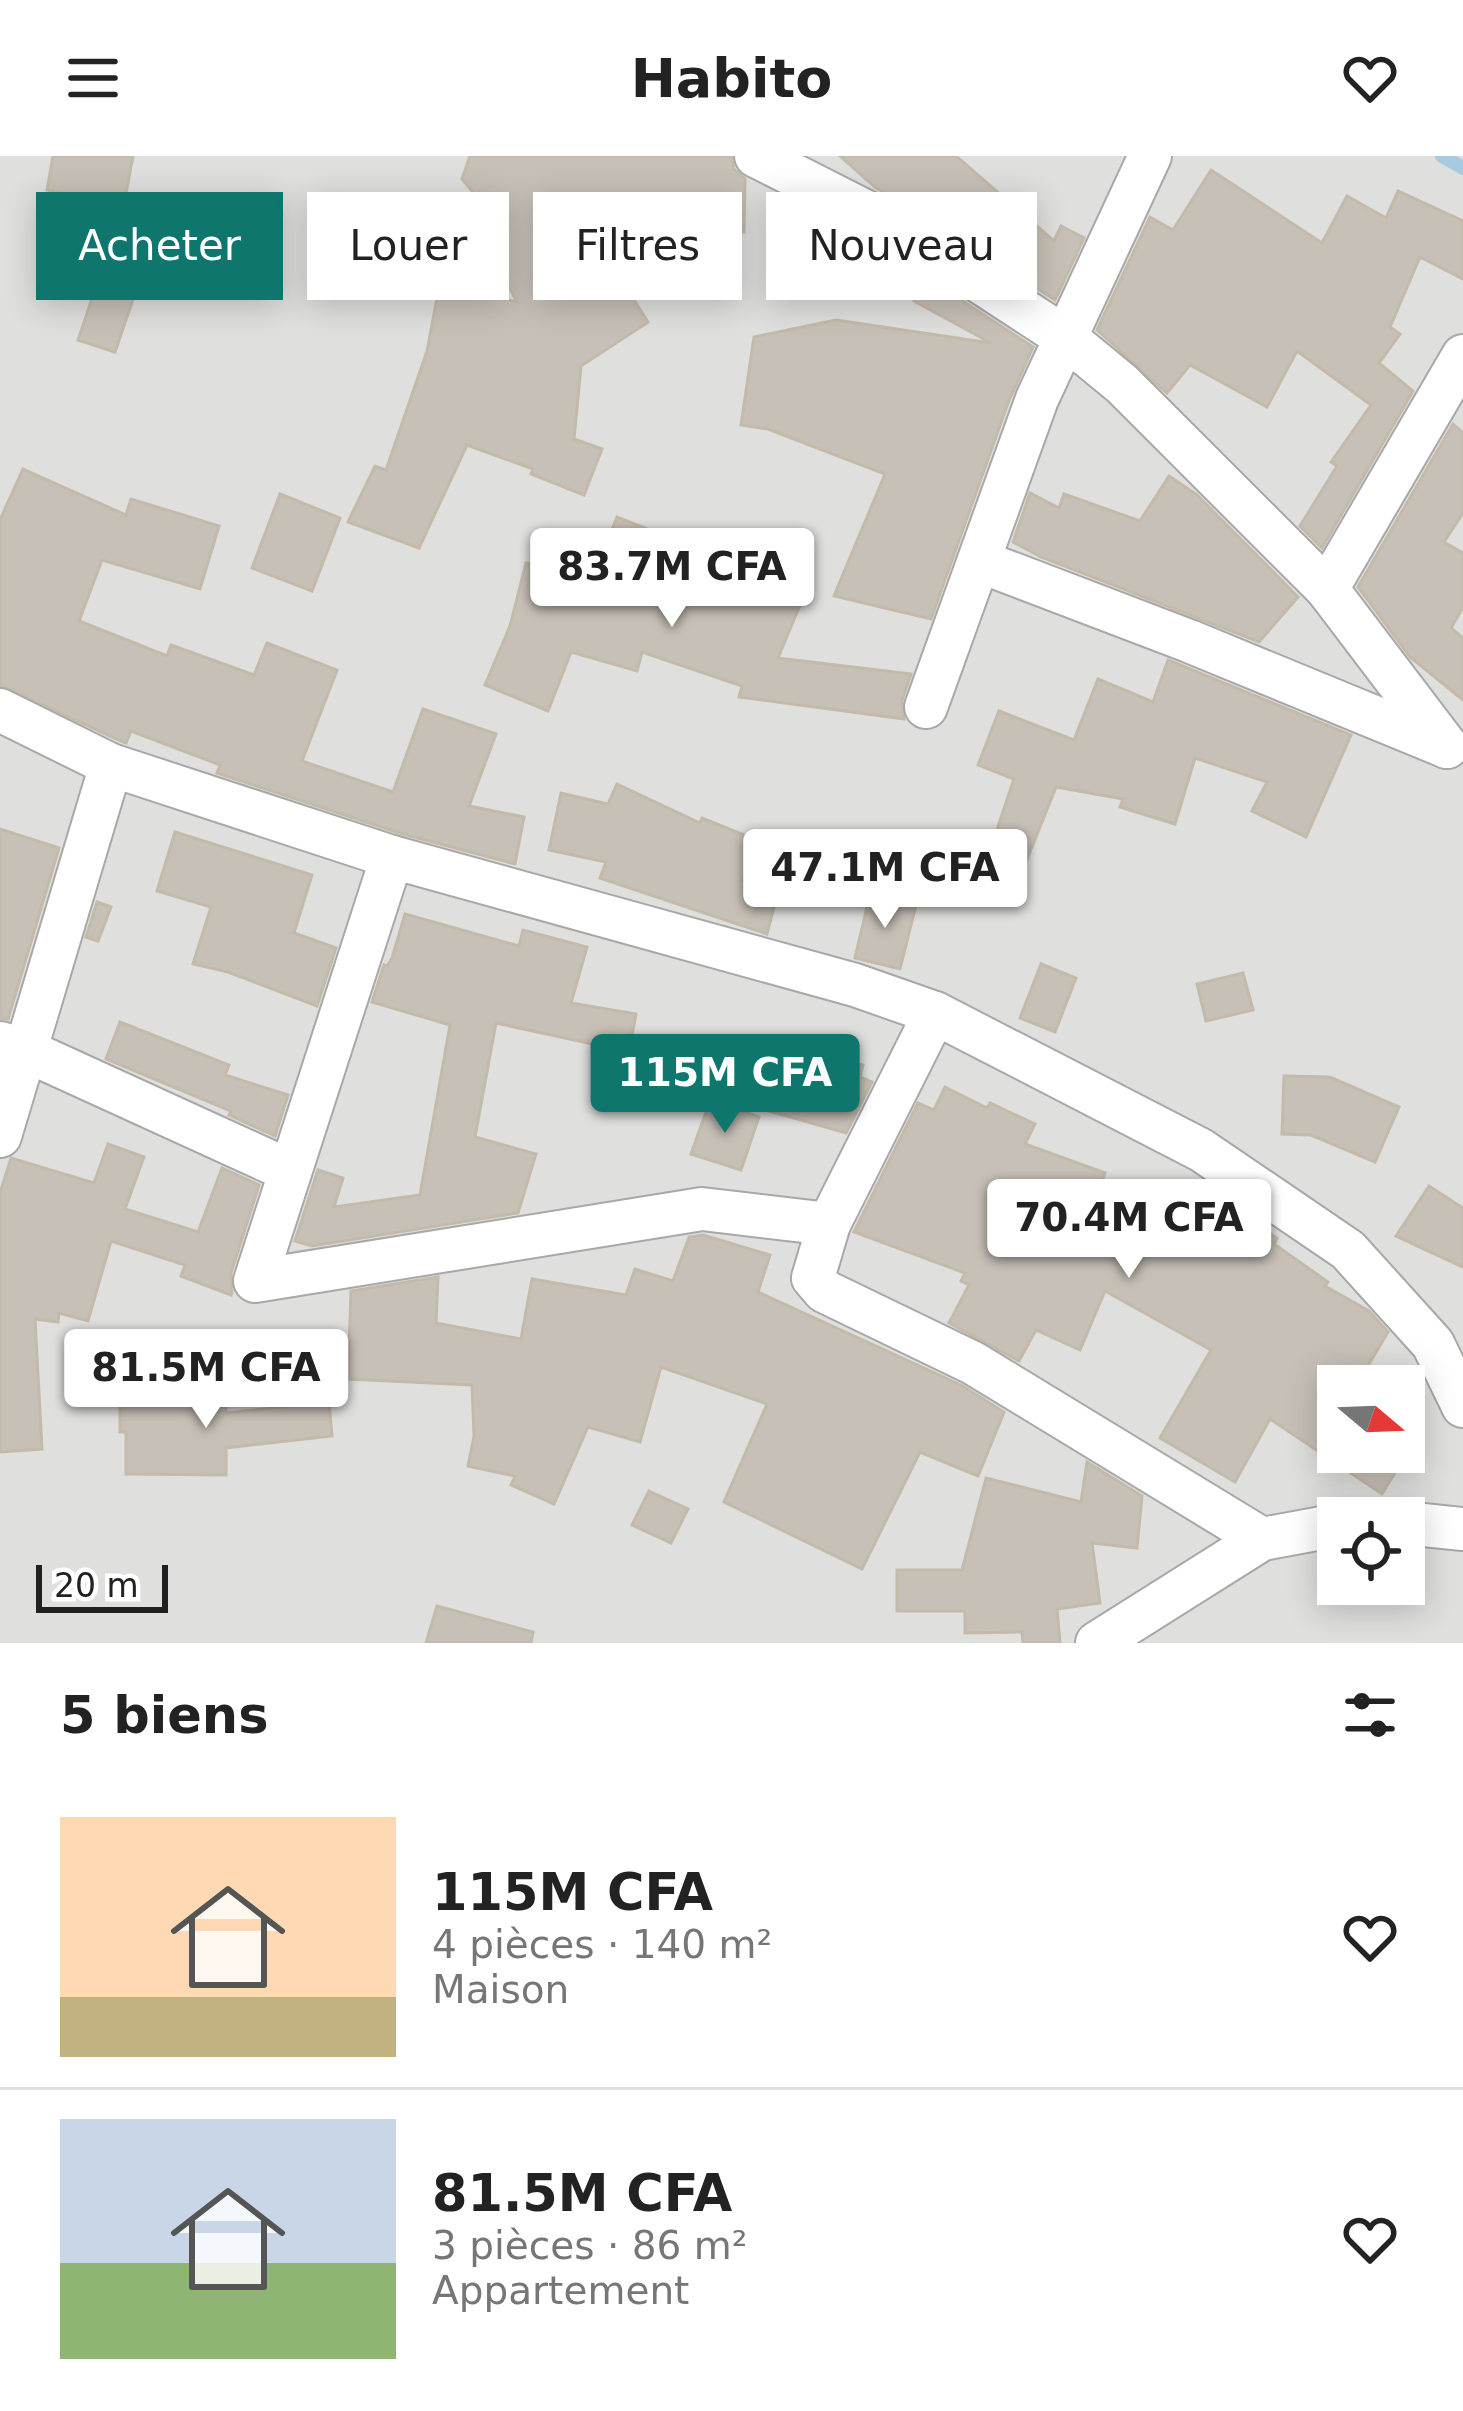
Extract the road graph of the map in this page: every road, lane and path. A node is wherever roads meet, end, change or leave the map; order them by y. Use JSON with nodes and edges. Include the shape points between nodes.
{"nodes":[{"id":1,"x":756,"y":156,"type":"edge"},
{"id":2,"x":1150,"y":156,"type":"edge"},
{"id":3,"x":1066,"y":338,"type":"junction"},
{"id":4,"x":1463,"y":356,"type":"edge"},
{"id":5,"x":979,"y":561,"type":"junction"},
{"id":6,"x":1327,"y":589,"type":"junction"},
{"id":7,"x":926,"y":707,"type":"dead end"},
{"id":8,"x":0,"y":710,"type":"edge"},
{"id":9,"x":1455,"y":752,"type":"edge"},
{"id":10,"x":111,"y":765,"type":"junction"},
{"id":11,"x":392,"y":857,"type":"junction"},
{"id":12,"x":935,"y":1013,"type":"junction"},
{"id":13,"x":12,"y":1047,"type":"edge"},
{"id":14,"x":0,"y":1136,"type":"edge"},
{"id":15,"x":290,"y":1171,"type":"junction"},
{"id":16,"x":829,"y":1224,"type":"junction"},
{"id":17,"x":1463,"y":1406,"type":"edge"},
{"id":18,"x":1425,"y":1525,"type":"edge"},
{"id":19,"x":1317,"y":1529,"type":"edge"},
{"id":20,"x":1463,"y":1529,"type":"edge"},
{"id":21,"x":1262,"y":1539,"type":"junction"},
{"id":22,"x":1097,"y":1643,"type":"edge"}],
"edges":[{"from":1,"to":3,"type":"street","via":[[896,227]]},
{"from":2,"to":3,"type":"street"},
{"from":3,"to":5,"type":"street"},
{"from":3,"to":6,"type":"street"},
{"from":4,"to":6,"type":"street"},
{"from":5,"to":7,"type":"street"},
{"from":5,"to":9,"type":"street"},
{"from":6,"to":9,"type":"street"},
{"from":8,"to":10,"type":"street"},
{"from":10,"to":11,"type":"street"},
{"from":10,"to":13,"type":"street"},
{"from":11,"to":12,"type":"street"},
{"from":11,"to":15,"type":"street"},
{"from":12,"to":16,"type":"street"},
{"from":12,"to":17,"type":"street","via":[[1201,1150],[1348,1250],[1433,1344]]},
{"from":13,"to":14,"type":"street"},
{"from":13,"to":15,"type":"street"},
{"from":15,"to":16,"type":"street","via":[[255,1281],[702,1209]]},
{"from":16,"to":21,"type":"street","via":[[813,1278],[824,1291],[973,1363]]},
{"from":18,"to":20,"type":"street"},
{"from":19,"to":21,"type":"street"},
{"from":21,"to":22,"type":"street"}]}
